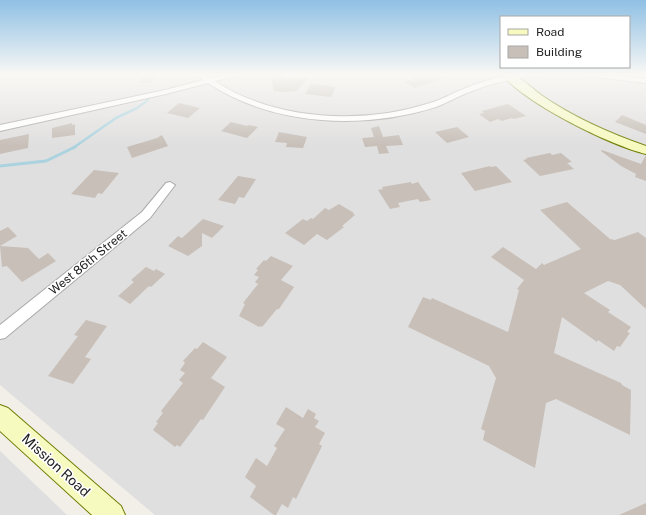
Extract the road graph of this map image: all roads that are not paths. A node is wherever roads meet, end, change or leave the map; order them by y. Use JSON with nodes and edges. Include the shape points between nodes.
{"nodes":[{"id":1,"x":141,"y":98,"type":"edge"},
{"id":2,"x":237,"y":98,"type":"edge"},
{"id":3,"x":450,"y":98,"type":"edge"},
{"id":4,"x":538,"y":98,"type":"edge"},
{"id":5,"x":0,"y":128,"type":"edge"},
{"id":6,"x":646,"y":150,"type":"edge"},
{"id":7,"x":170,"y":184,"type":"dead end"},
{"id":8,"x":0,"y":333,"type":"edge"},
{"id":9,"x":0,"y":416,"type":"edge"},
{"id":10,"x":112,"y":515,"type":"edge"}],
"edges":[{"from":1,"to":5,"type":"street"},
{"from":2,"to":3,"type":"street","via":[[269,108],[314,116],[350,117],[414,110]]},
{"from":4,"to":6,"type":"street","via":[[561,114],[600,133]]},
{"from":7,"to":8,"type":"street","name":"West 86th Street","via":[[146,215]]},
{"from":9,"to":10,"type":"street","name":"Mission Road"}]}
